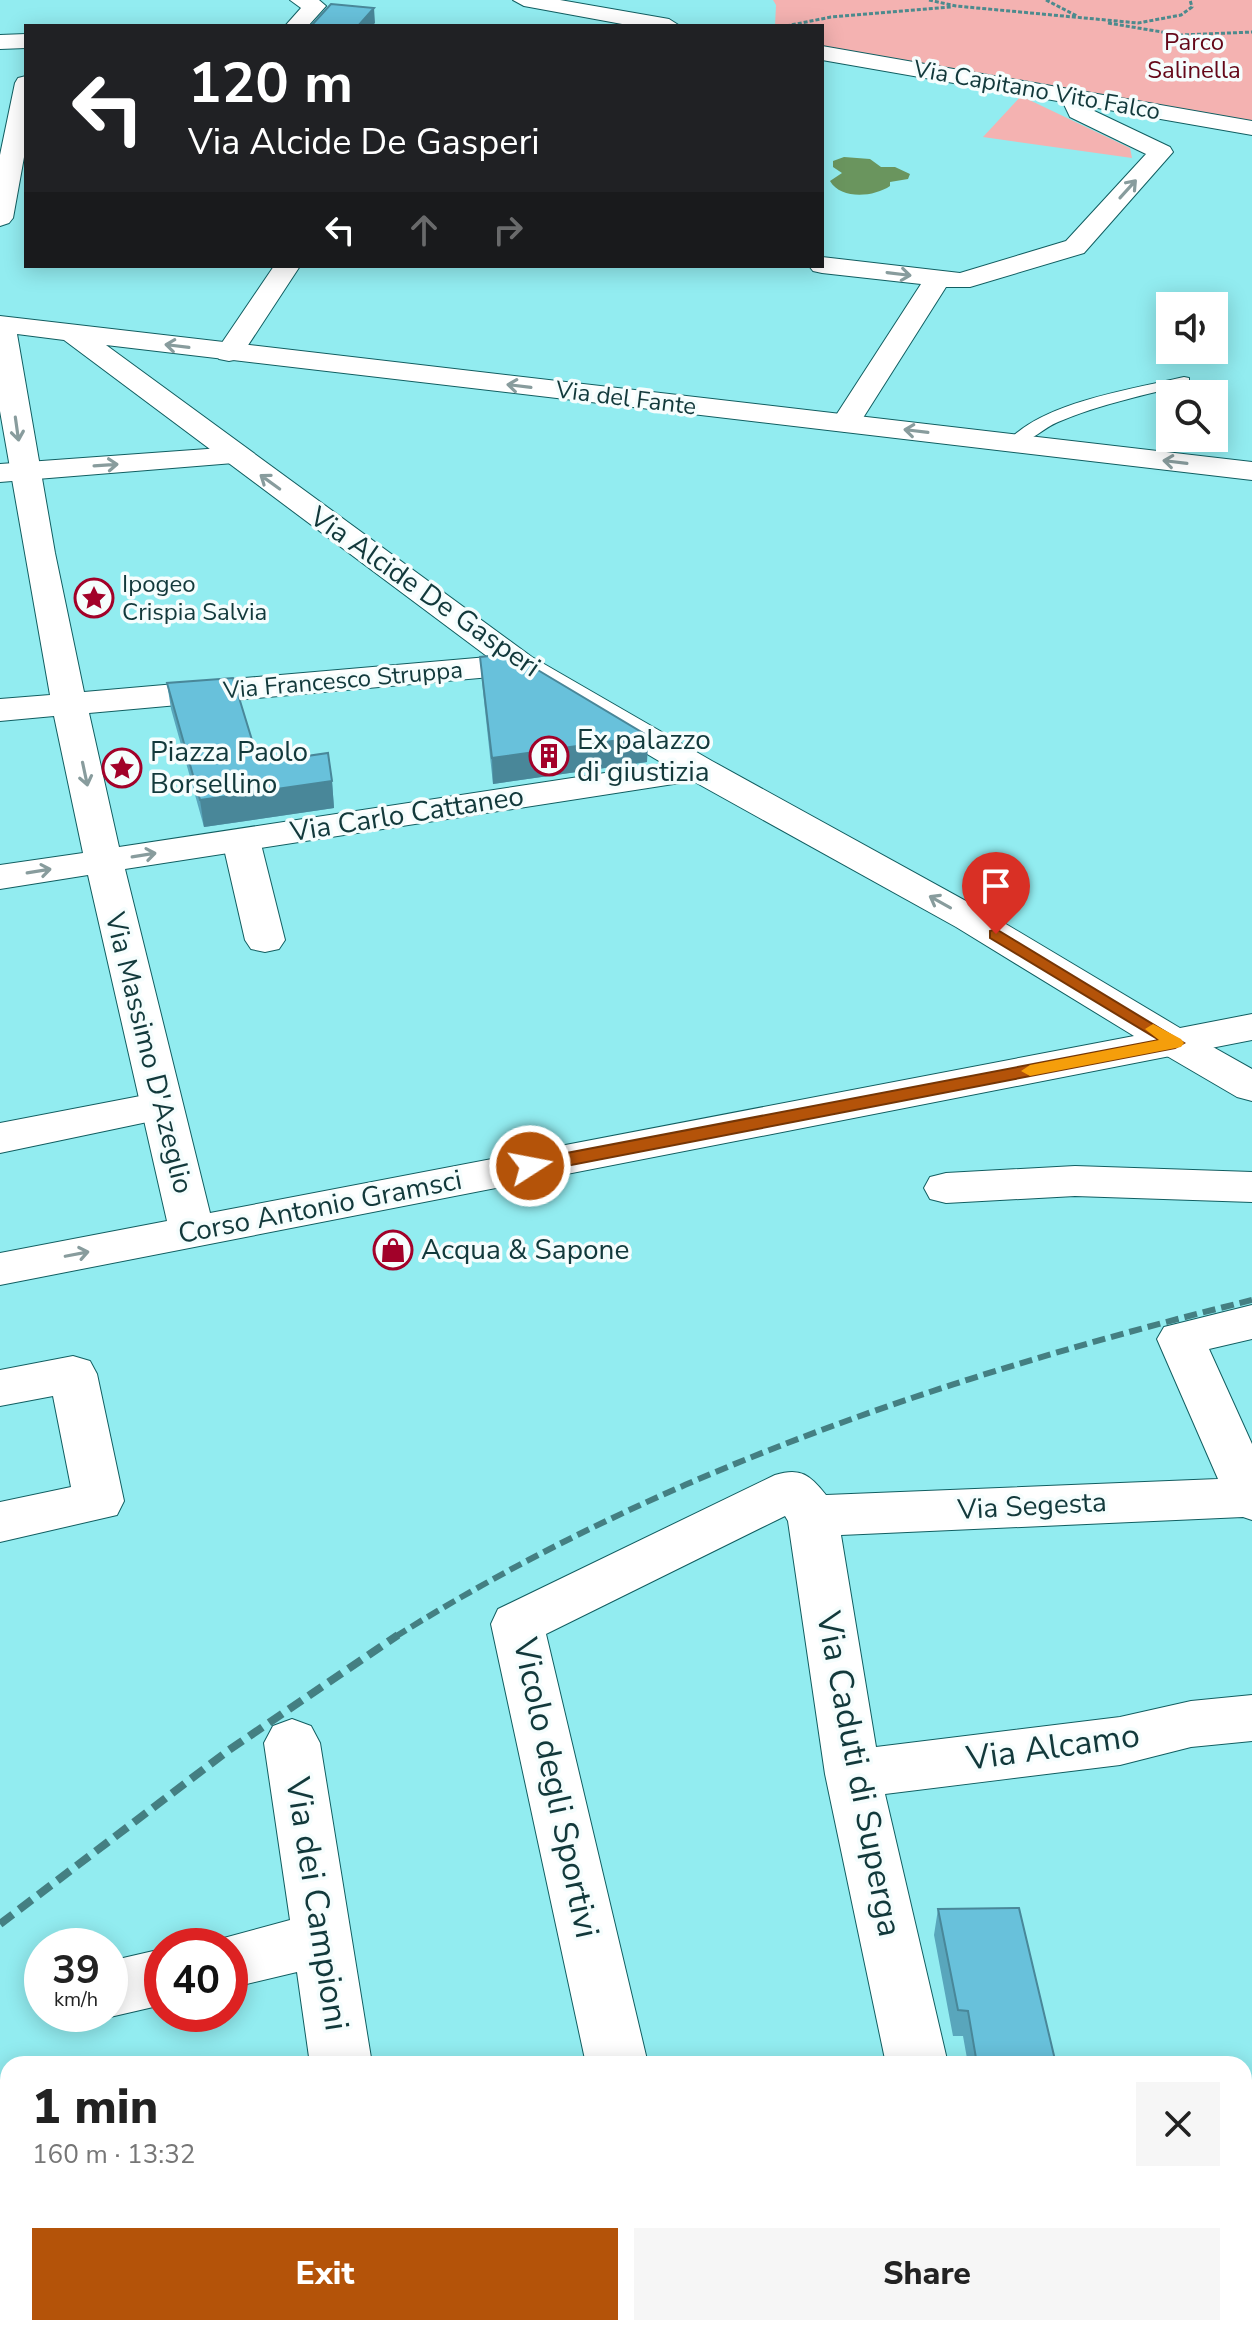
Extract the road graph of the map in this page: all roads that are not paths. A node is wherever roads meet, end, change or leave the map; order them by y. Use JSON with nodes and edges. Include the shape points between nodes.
{"nodes":[{"id":1,"x":301,"y":0,"type":"edge"},
{"id":2,"x":524,"y":0,"type":"edge"},
{"id":3,"x":298,"y":24,"type":"edge"},
{"id":4,"x":658,"y":24,"type":"edge"},
{"id":5,"x":24,"y":41,"type":"edge"},
{"id":6,"x":0,"y":42,"type":"edge"},
{"id":7,"x":824,"y":53,"type":"edge"},
{"id":8,"x":24,"y":90,"type":"edge"},
{"id":9,"x":1072,"y":96,"type":"junction"},
{"id":10,"x":1252,"y":128,"type":"edge"},
{"id":11,"x":6,"y":151,"type":"edge"},
{"id":12,"x":0,"y":218,"type":"edge"},
{"id":13,"x":824,"y":265,"type":"edge"},
{"id":14,"x":286,"y":268,"type":"edge"},
{"id":15,"x":938,"y":279,"type":"junction"},
{"id":16,"x":1,"y":324,"type":"edge"},
{"id":17,"x":73,"y":333,"type":"junction"},
{"id":18,"x":229,"y":353,"type":"junction"},
{"id":19,"x":1156,"y":388,"type":"edge"},
{"id":20,"x":846,"y":423,"type":"junction"},
{"id":21,"x":1014,"y":442,"type":"junction"},
{"id":22,"x":235,"y":456,"type":"junction"},
{"id":23,"x":1252,"y":471,"type":"edge"},
{"id":24,"x":12,"y":472,"type":"edge"},
{"id":25,"x":520,"y":664,"type":"junction"},
{"id":26,"x":61,"y":703,"type":"junction"},
{"id":27,"x":0,"y":710,"type":"edge"},
{"id":28,"x":699,"y":769,"type":"junction"},
{"id":29,"x":225,"y":842,"type":"junction"},
{"id":30,"x":96,"y":867,"type":"junction"},
{"id":31,"x":0,"y":877,"type":"edge"},
{"id":32,"x":265,"y":940,"type":"dead end"},
{"id":33,"x":1252,"y":1027,"type":"edge"},
{"id":34,"x":1175,"y":1043,"type":"junction"},
{"id":35,"x":1252,"y":1087,"type":"edge"},
{"id":36,"x":161,"y":1106,"type":"junction"},
{"id":37,"x":0,"y":1138,"type":"edge"},
{"id":38,"x":1252,"y":1187,"type":"edge"},
{"id":39,"x":946,"y":1188,"type":"dead end"},
{"id":40,"x":192,"y":1231,"type":"junction"},
{"id":41,"x":0,"y":1269,"type":"edge"},
{"id":42,"x":1252,"y":1322,"type":"edge"},
{"id":43,"x":0,"y":1388,"type":"edge"},
{"id":44,"x":1251,"y":1499,"type":"edge"},
{"id":45,"x":803,"y":1503,"type":"junction"},
{"id":46,"x":0,"y":1522,"type":"edge"},
{"id":47,"x":1252,"y":1718,"type":"edge"},
{"id":48,"x":292,"y":1743,"type":"dead end"},
{"id":49,"x":853,"y":1774,"type":"junction"},
{"id":50,"x":322,"y":1939,"type":"junction"},
{"id":51,"x":248,"y":1957,"type":"edge"},
{"id":52,"x":340,"y":2056,"type":"edge"},
{"id":53,"x":615,"y":2056,"type":"edge"},
{"id":54,"x":915,"y":2056,"type":"edge"}],
"edges":[{"from":1,"to":3,"type":"street","via":[[315,6]]},
{"from":2,"to":4,"type":"street"},
{"from":5,"to":6,"type":"street"},
{"from":7,"to":9,"type":"street","name":"Via Capitano Vito Falco"},
{"from":8,"to":11,"type":"street"},
{"from":9,"to":10,"type":"street","name":"Via Capitano Vito Falco"},
{"from":15,"to":9,"type":"street","one_way":true,"via":[[961,281],[1075,247],[1161,152],[1078,112]]},
{"from":11,"to":12,"type":"street"},
{"from":13,"to":15,"type":"street","one_way":true},
{"from":14,"to":18,"type":"street"},
{"from":15,"to":20,"type":"street"},
{"from":16,"to":17,"type":"street","name":"Via del Fante"},
{"from":16,"to":24,"type":"street","one_way":true},
{"from":18,"to":17,"type":"street","name":"Via del Fante","one_way":true},
{"from":17,"to":22,"type":"street","name":"Via Alcide De Gasperi"},
{"from":20,"to":18,"type":"street","name":"Via del Fante","one_way":true},
{"from":19,"to":21,"type":"lane","via":[[1029,429]]},
{"from":21,"to":20,"type":"street","name":"Via del Fante","one_way":true},
{"from":23,"to":21,"type":"street","name":"Via del Fante","one_way":true},
{"from":24,"to":22,"type":"street","one_way":true},
{"from":25,"to":22,"type":"street","name":"Via Alcide De Gasperi","one_way":true},
{"from":24,"to":26,"type":"street"},
{"from":25,"to":26,"type":"street","name":"Via Francesco Struppa"},
{"from":25,"to":28,"type":"street","name":"Via Alcide De Gasperi"},
{"from":26,"to":27,"type":"street"},
{"from":26,"to":30,"type":"street","name":"Via Massimo D'Azeglio","one_way":true},
{"from":28,"to":29,"type":"street","name":"Via Carlo Cattaneo"},
{"from":34,"to":28,"type":"street","name":"Via Alcide De Gasperi","one_way":true,"via":[[970,919]]},
{"from":30,"to":29,"type":"street","name":"Via Carlo Cattaneo","one_way":true},
{"from":29,"to":32,"type":"street"},
{"from":31,"to":30,"type":"street","one_way":true},
{"from":30,"to":36,"type":"street","name":"Via Massimo D'Azeglio"},
{"from":33,"to":34,"type":"street","name":"Corso Antonio Gramsci"},
{"from":34,"to":35,"type":"street","name":"Via Alcide De Gasperi"},
{"from":34,"to":40,"type":"street","name":"Corso Antonio Gramsci"},
{"from":36,"to":37,"type":"street"},
{"from":36,"to":40,"type":"street","name":"Via Massimo D'Azeglio"},
{"from":38,"to":39,"type":"street","via":[[1075,1181]]},
{"from":41,"to":40,"type":"street","name":"Corso Antonio Gramsci","one_way":true},
{"from":42,"to":44,"type":"street","via":[[1181,1339]]},
{"from":43,"to":46,"type":"street","via":[[73,1374],[99,1501]]},
{"from":44,"to":45,"type":"street","name":"Via Segesta"},
{"from":45,"to":49,"type":"street","name":"Via Caduti di Superga"},
{"from":45,"to":53,"type":"street","name":"Vicolo degli Sportivi","via":[[517,1624]]},
{"from":47,"to":49,"type":"street","name":"Via Alcamo","via":[[1191,1724],[1120,1741]]},
{"from":48,"to":50,"type":"street","name":"Via dei Campioni"},
{"from":49,"to":54,"type":"street","name":"Via Caduti di Superga"},
{"from":50,"to":51,"type":"street"},
{"from":50,"to":52,"type":"street","name":"Via dei Campioni"}]}
